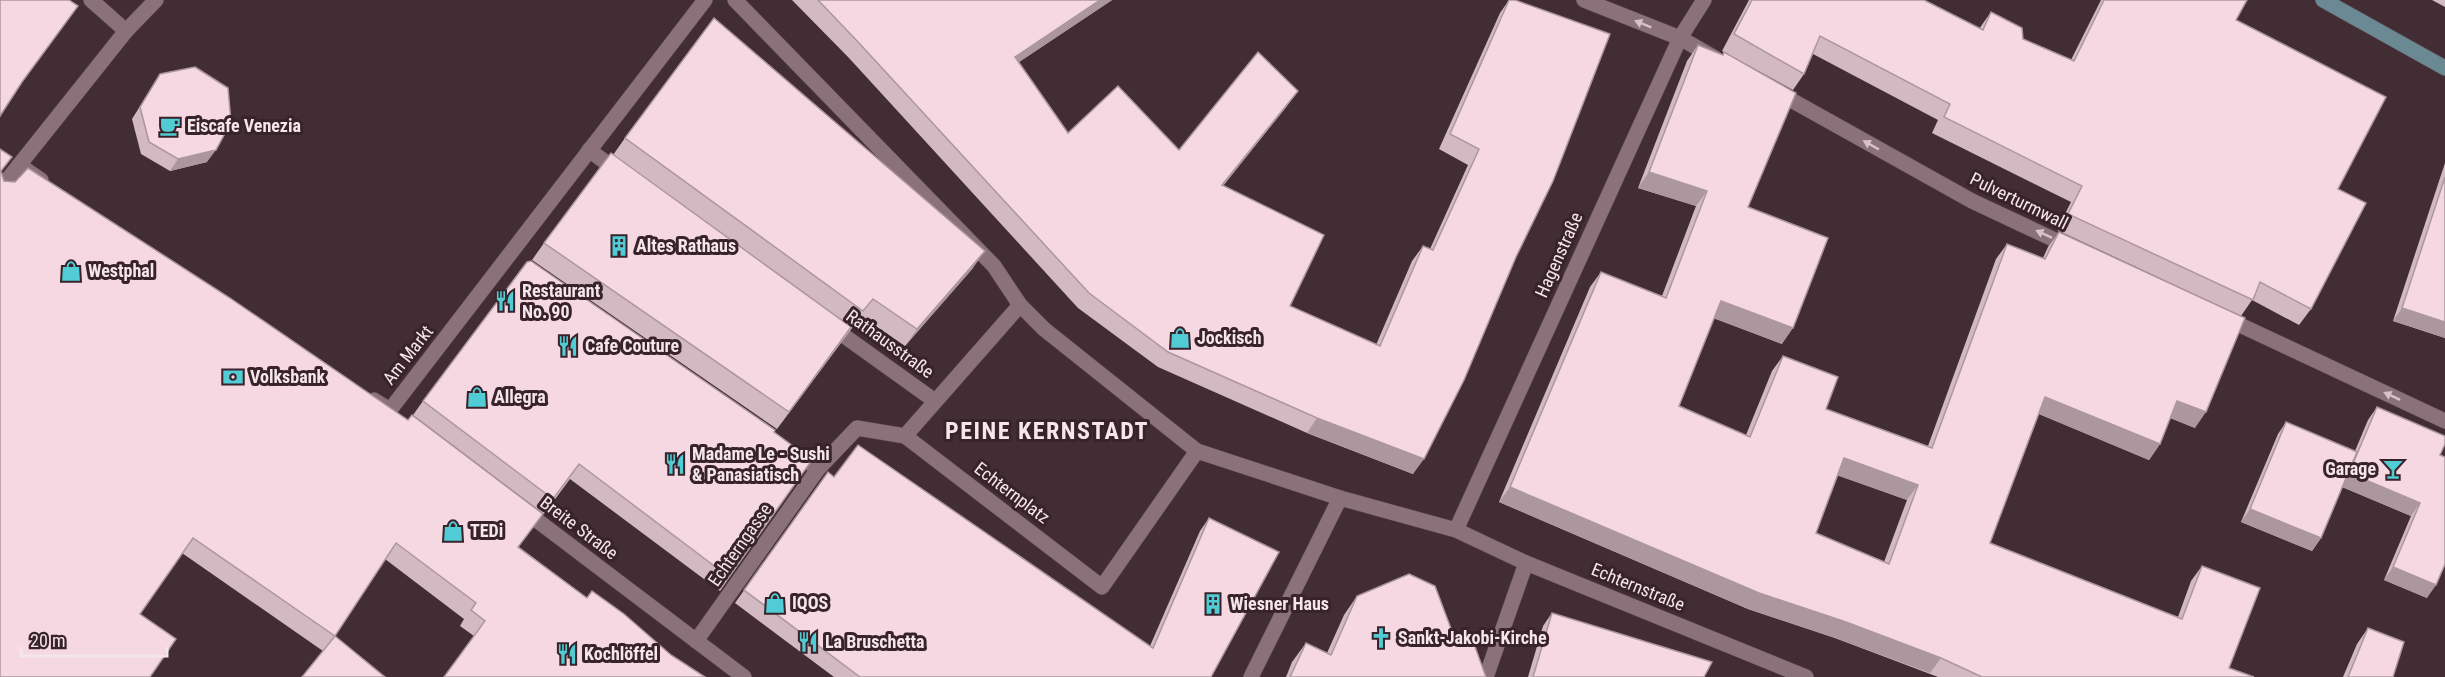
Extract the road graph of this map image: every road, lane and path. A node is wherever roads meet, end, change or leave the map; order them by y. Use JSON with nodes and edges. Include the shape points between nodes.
{"nodes":[{"id":1,"x":91,"y":0,"type":"edge"},
{"id":2,"x":156,"y":0,"type":"edge"},
{"id":3,"x":705,"y":0,"type":"edge"},
{"id":4,"x":735,"y":0,"type":"edge"},
{"id":5,"x":1584,"y":0,"type":"edge"},
{"id":6,"x":1704,"y":0,"type":"edge"},
{"id":7,"x":2323,"y":0,"type":"edge"},
{"id":8,"x":126,"y":31,"type":"junction"},
{"id":9,"x":1680,"y":38,"type":"junction"},
{"id":10,"x":1732,"y":67,"type":"edge"},
{"id":11,"x":2445,"y":68,"type":"edge"},
{"id":12,"x":1763,"y":85,"type":"edge"},
{"id":13,"x":589,"y":150,"type":"junction"},
{"id":14,"x":19,"y":165,"type":"junction"},
{"id":15,"x":637,"y":185,"type":"edge"},
{"id":16,"x":0,"y":189,"type":"edge"},
{"id":17,"x":58,"y":191,"type":"edge"},
{"id":18,"x":2090,"y":256,"type":"edge"},
{"id":19,"x":1020,"y":304,"type":"junction"},
{"id":20,"x":2208,"y":311,"type":"edge"},
{"id":21,"x":819,"y":317,"type":"edge"},
{"id":22,"x":360,"y":391,"type":"edge"},
{"id":23,"x":935,"y":401,"type":"junction"},
{"id":24,"x":2445,"y":421,"type":"edge"},
{"id":25,"x":904,"y":436,"type":"junction"},
{"id":26,"x":780,"y":442,"type":"edge"},
{"id":27,"x":1197,"y":451,"type":"junction"},
{"id":28,"x":818,"y":469,"type":"junction"},
{"id":29,"x":505,"y":496,"type":"edge"},
{"id":30,"x":1340,"y":498,"type":"junction"},
{"id":31,"x":1456,"y":530,"type":"junction"},
{"id":32,"x":1526,"y":562,"type":"junction"},
{"id":33,"x":696,"y":640,"type":"junction"},
{"id":34,"x":1773,"y":663,"type":"junction"},
{"id":35,"x":744,"y":677,"type":"edge"},
{"id":36,"x":1251,"y":677,"type":"edge"},
{"id":37,"x":1486,"y":677,"type":"edge"},
{"id":38,"x":1764,"y":677,"type":"edge"},
{"id":39,"x":1806,"y":677,"type":"edge"}],
"edges":[{"from":1,"to":8,"type":"street"},
{"from":2,"to":8,"type":"street"},
{"from":3,"to":13,"type":"street","name":"Am Markt"},
{"from":4,"to":19,"type":"street","via":[[994,266]]},
{"from":9,"to":5,"type":"street","one_way":true},
{"from":6,"to":9,"type":"street","name":"Hagenstraße"},
{"from":7,"to":11,"type":"street"},
{"from":8,"to":14,"type":"street"},
{"from":9,"to":10,"type":"street"},
{"from":9,"to":31,"type":"street","name":"Hagenstraße"},
{"from":18,"to":12,"type":"street","name":"Pulverturmwall","one_way":true,"via":[[1972,201]]},
{"from":13,"to":15,"type":"street"},
{"from":13,"to":22,"type":"street","name":"Am Markt","via":[[515,260],[395,414]]},
{"from":14,"to":16,"type":"street"},
{"from":14,"to":17,"type":"street"},
{"from":19,"to":23,"type":"street"},
{"from":19,"to":27,"type":"street","via":[[1044,329]]},
{"from":24,"to":20,"type":"street","one_way":true},
{"from":21,"to":23,"type":"street","name":"Rathausstraße"},
{"from":23,"to":25,"type":"street"},
{"from":25,"to":27,"type":"street","name":"Echternplatz","via":[[1102,587]]},
{"from":25,"to":28,"type":"street","name":"Echterngasse","via":[[857,428]]},
{"from":26,"to":28,"type":"street"},
{"from":27,"to":30,"type":"street"},
{"from":28,"to":33,"type":"street","name":"Echterngasse"},
{"from":29,"to":33,"type":"street","name":"Breite Straße"},
{"from":30,"to":31,"type":"street"},
{"from":30,"to":36,"type":"street"},
{"from":31,"to":32,"type":"street","name":"Echternstraße"},
{"from":32,"to":34,"type":"street","name":"Echternstraße"},
{"from":32,"to":37,"type":"street"},
{"from":33,"to":35,"type":"street","name":"Breite Straße"},
{"from":34,"to":38,"type":"street"},
{"from":34,"to":39,"type":"street","name":"Echternstraße"}]}
